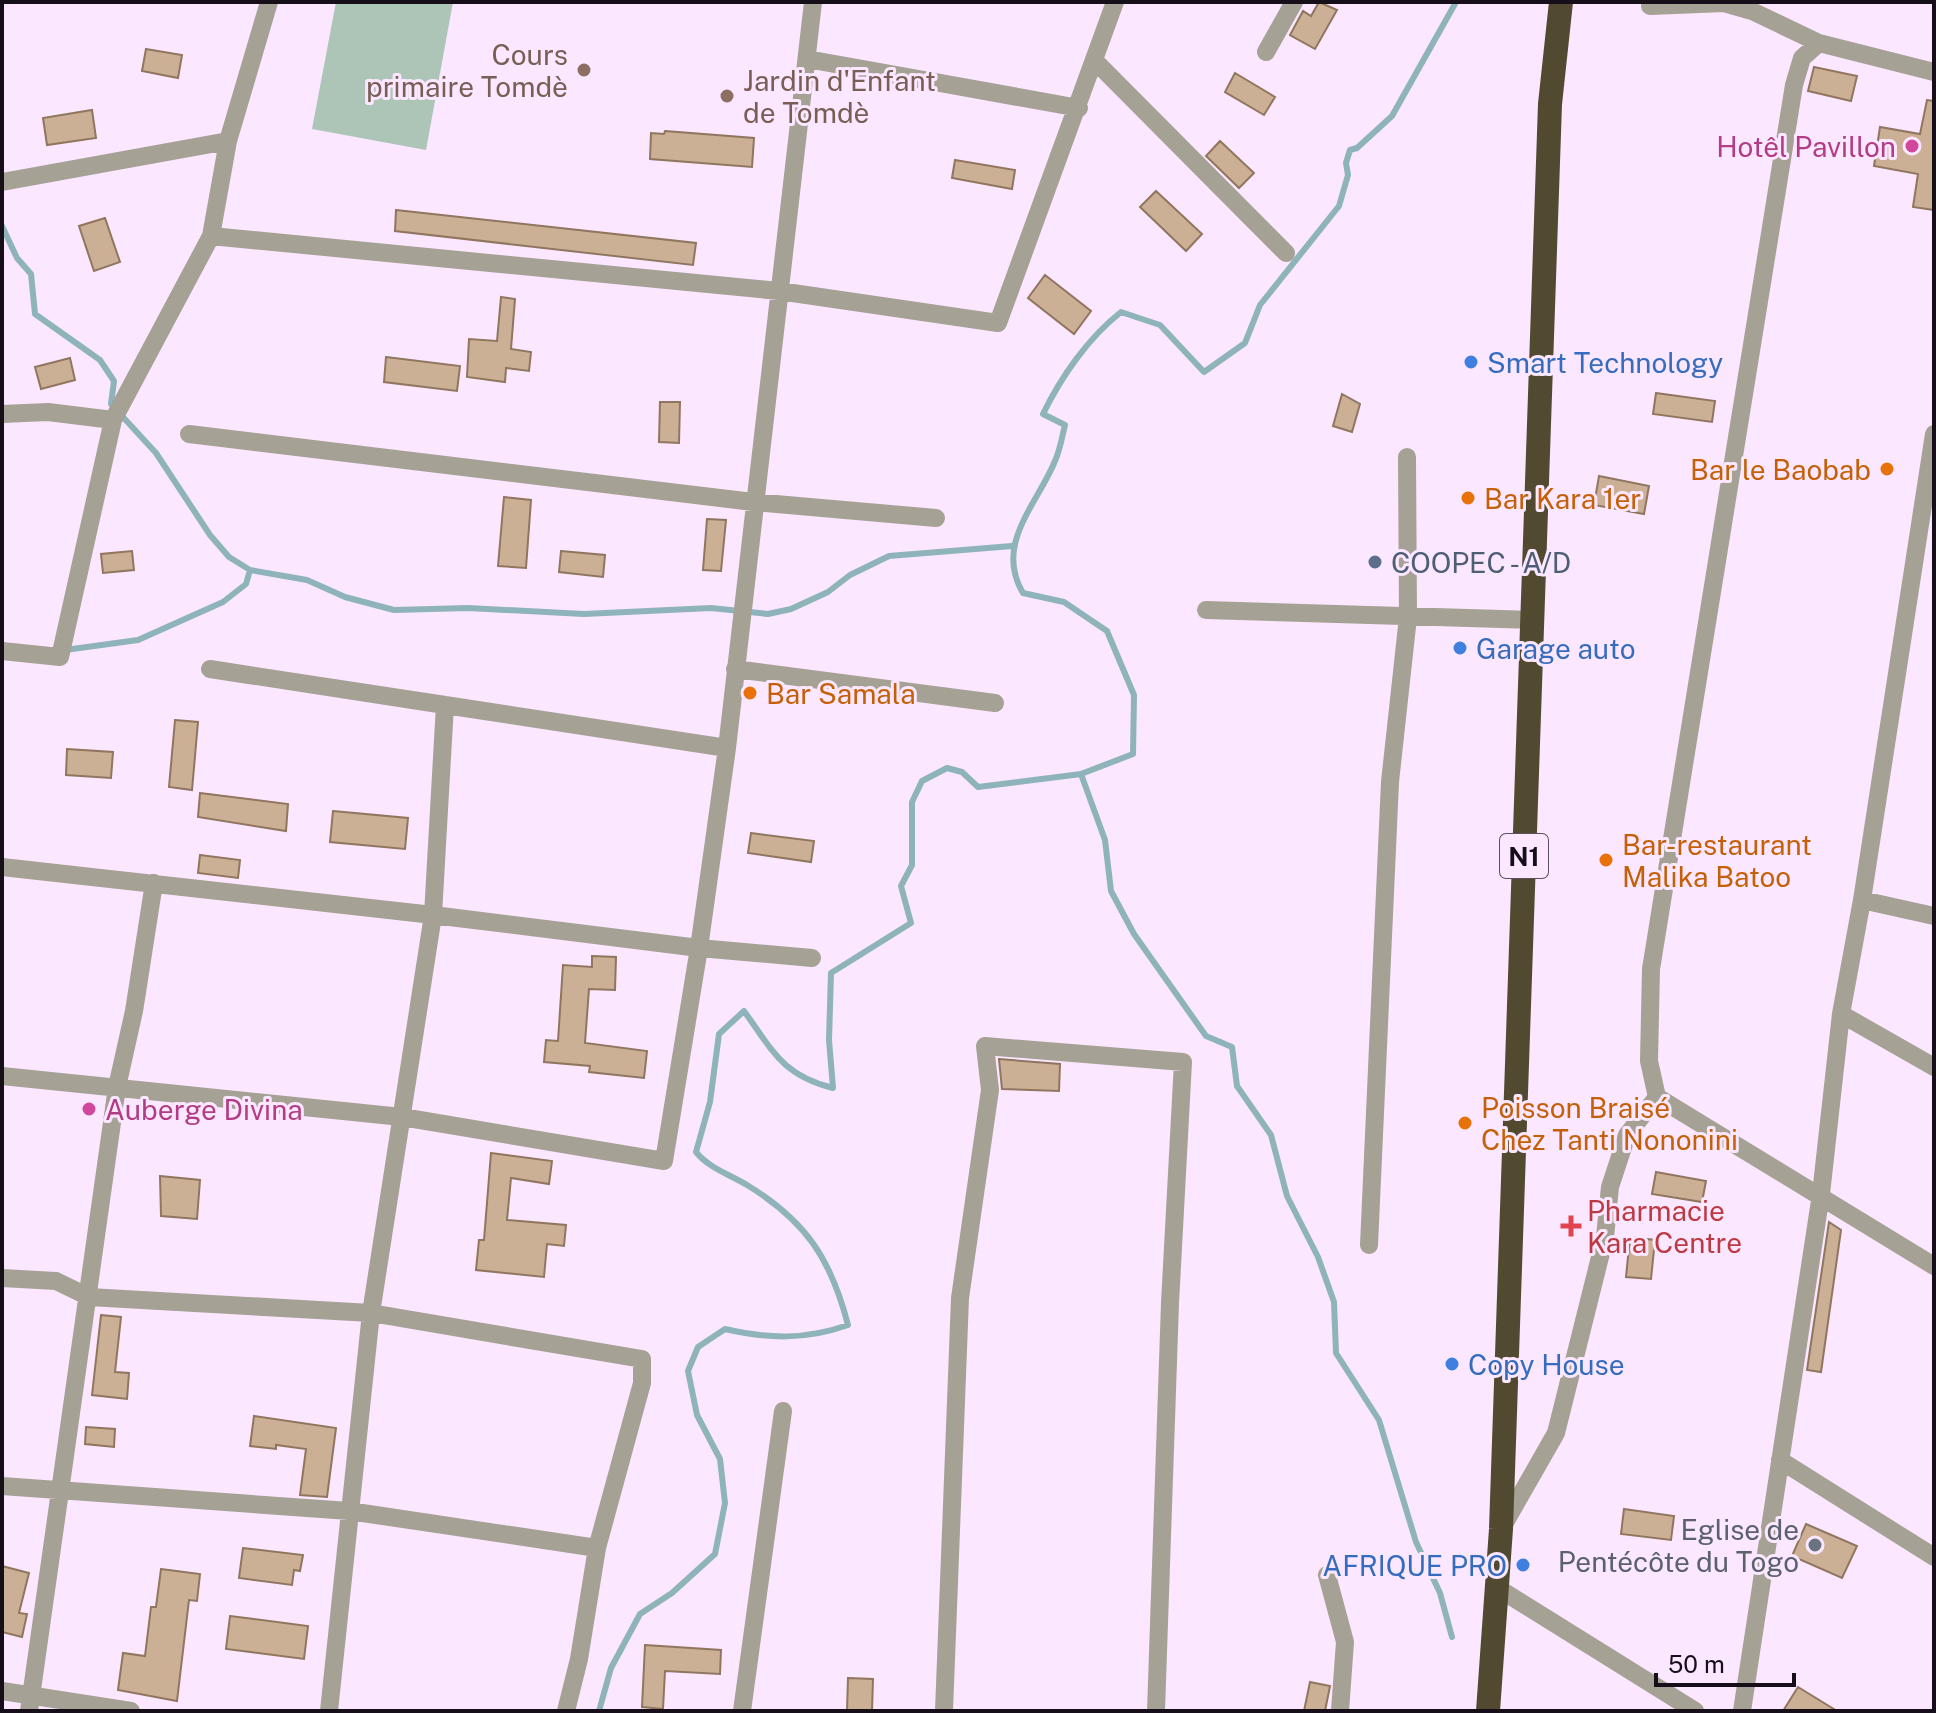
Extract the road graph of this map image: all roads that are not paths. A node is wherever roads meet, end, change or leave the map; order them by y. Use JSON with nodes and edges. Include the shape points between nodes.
{"nodes":[{"id":1,"x":269,"y":2,"type":"edge"},
{"id":2,"x":813,"y":2,"type":"edge"},
{"id":3,"x":1115,"y":2,"type":"edge"},
{"id":4,"x":1294,"y":2,"type":"edge"},
{"id":5,"x":1561,"y":2,"type":"edge"},
{"id":6,"x":1650,"y":6,"type":"dead end"},
{"id":7,"x":1819,"y":43,"type":"junction"},
{"id":8,"x":1266,"y":52,"type":"dead end"},
{"id":9,"x":807,"y":59,"type":"junction"},
{"id":10,"x":1095,"y":61,"type":"junction"},
{"id":11,"x":1933,"y":72,"type":"edge"},
{"id":12,"x":1079,"y":108,"type":"junction"},
{"id":13,"x":228,"y":141,"type":"junction"},
{"id":14,"x":2,"y":182,"type":"edge"},
{"id":15,"x":211,"y":236,"type":"junction"},
{"id":16,"x":1286,"y":253,"type":"dead end"},
{"id":17,"x":779,"y":291,"type":"junction"},
{"id":18,"x":2,"y":414,"type":"edge"},
{"id":19,"x":113,"y":420,"type":"junction"},
{"id":20,"x":189,"y":434,"type":"dead end"},
{"id":21,"x":1934,"y":434,"type":"edge"},
{"id":22,"x":1407,"y":457,"type":"dead end"},
{"id":23,"x":1931,"y":472,"type":"edge"},
{"id":24,"x":753,"y":502,"type":"junction"},
{"id":25,"x":936,"y":518,"type":"dead end"},
{"id":26,"x":1206,"y":610,"type":"dead end"},
{"id":27,"x":1408,"y":617,"type":"junction"},
{"id":28,"x":1532,"y":620,"type":"junction"},
{"id":29,"x":2,"y":651,"type":"edge"},
{"id":30,"x":210,"y":669,"type":"dead end"},
{"id":31,"x":735,"y":669,"type":"junction"},
{"id":32,"x":995,"y":703,"type":"dead end"},
{"id":33,"x":445,"y":705,"type":"junction"},
{"id":34,"x":727,"y":748,"type":"junction"},
{"id":35,"x":2,"y":867,"type":"edge"},
{"id":36,"x":154,"y":883,"type":"junction"},
{"id":37,"x":1862,"y":900,"type":"junction"},
{"id":38,"x":433,"y":915,"type":"junction"},
{"id":39,"x":1934,"y":916,"type":"edge"},
{"id":40,"x":699,"y":948,"type":"junction"},
{"id":41,"x":812,"y":958,"type":"dead end"},
{"id":42,"x":1841,"y":1014,"type":"junction"},
{"id":43,"x":1934,"y":1067,"type":"edge"},
{"id":44,"x":2,"y":1076,"type":"edge"},
{"id":45,"x":117,"y":1087,"type":"junction"},
{"id":46,"x":1657,"y":1097,"type":"junction"},
{"id":47,"x":402,"y":1117,"type":"junction"},
{"id":48,"x":1821,"y":1194,"type":"junction"},
{"id":49,"x":1369,"y":1245,"type":"dead end"},
{"id":50,"x":1934,"y":1266,"type":"edge"},
{"id":51,"x":2,"y":1278,"type":"edge"},
{"id":52,"x":89,"y":1297,"type":"junction"},
{"id":53,"x":371,"y":1313,"type":"junction"},
{"id":54,"x":783,"y":1411,"type":"dead end"},
{"id":55,"x":1780,"y":1460,"type":"junction"},
{"id":56,"x":2,"y":1486,"type":"edge"},
{"id":57,"x":59,"y":1490,"type":"junction"},
{"id":58,"x":349,"y":1511,"type":"junction"},
{"id":59,"x":1501,"y":1529,"type":"junction"},
{"id":60,"x":597,"y":1548,"type":"junction"},
{"id":61,"x":1934,"y":1557,"type":"edge"},
{"id":62,"x":1327,"y":1575,"type":"dead end"},
{"id":63,"x":1496,"y":1587,"type":"junction"},
{"id":64,"x":2,"y":1691,"type":"edge"},
{"id":65,"x":30,"y":1703,"type":"edge"},
{"id":66,"x":131,"y":1711,"type":"edge"},
{"id":67,"x":329,"y":1711,"type":"edge"},
{"id":68,"x":566,"y":1711,"type":"edge"},
{"id":69,"x":742,"y":1711,"type":"edge"},
{"id":70,"x":944,"y":1711,"type":"edge"},
{"id":71,"x":1156,"y":1711,"type":"edge"},
{"id":72,"x":1340,"y":1711,"type":"edge"},
{"id":73,"x":1488,"y":1711,"type":"edge"},
{"id":74,"x":1695,"y":1711,"type":"edge"},
{"id":75,"x":1742,"y":1711,"type":"edge"}],
"edges":[{"from":1,"to":13,"type":"street"},
{"from":2,"to":9,"type":"street"},
{"from":3,"to":10,"type":"street"},
{"from":4,"to":8,"type":"street"},
{"from":5,"to":28,"type":"highway","number":"N1","via":[[1550,104]]},
{"from":6,"to":7,"type":"street","via":[[1724,3]]},
{"from":7,"to":11,"type":"street"},
{"from":7,"to":46,"type":"street","via":[[1802,58],[1794,85],[1651,969],[1649,1061]]},
{"from":9,"to":12,"type":"street"},
{"from":9,"to":17,"type":"street"},
{"from":10,"to":12,"type":"street"},
{"from":10,"to":16,"type":"street"},
{"from":12,"to":17,"type":"street","via":[[998,323]]},
{"from":13,"to":14,"type":"street"},
{"from":13,"to":15,"type":"street"},
{"from":15,"to":17,"type":"street"},
{"from":15,"to":19,"type":"street"},
{"from":17,"to":24,"type":"street"},
{"from":18,"to":19,"type":"street","via":[[48,412]]},
{"from":19,"to":29,"type":"street","via":[[60,657]]},
{"from":20,"to":24,"type":"street"},
{"from":21,"to":23,"type":"street"},
{"from":22,"to":27,"type":"street"},
{"from":23,"to":37,"type":"street"},
{"from":24,"to":25,"type":"street"},
{"from":24,"to":31,"type":"street"},
{"from":26,"to":27,"type":"street"},
{"from":27,"to":28,"type":"street"},
{"from":27,"to":49,"type":"street","via":[[1390,782]]},
{"from":28,"to":59,"type":"highway","number":"N1"},
{"from":30,"to":33,"type":"street"},
{"from":31,"to":32,"type":"street"},
{"from":31,"to":34,"type":"street"},
{"from":33,"to":34,"type":"street"},
{"from":33,"to":38,"type":"street"},
{"from":34,"to":40,"type":"street"},
{"from":35,"to":36,"type":"street"},
{"from":36,"to":38,"type":"street"},
{"from":36,"to":45,"type":"street"},
{"from":37,"to":39,"type":"street"},
{"from":37,"to":42,"type":"street"},
{"from":38,"to":40,"type":"street"},
{"from":38,"to":47,"type":"street"},
{"from":40,"to":41,"type":"street"},
{"from":40,"to":47,"type":"street","via":[[664,1161]]},
{"from":42,"to":43,"type":"street"},
{"from":42,"to":48,"type":"street"},
{"from":44,"to":45,"type":"street"},
{"from":45,"to":47,"type":"street"},
{"from":45,"to":52,"type":"street"},
{"from":46,"to":48,"type":"street"},
{"from":46,"to":59,"type":"street","via":[[1627,1135],[1610,1187],[1605,1237],[1556,1433]]},
{"from":47,"to":53,"type":"street"},
{"from":48,"to":50,"type":"street"},
{"from":48,"to":55,"type":"street"},
{"from":51,"to":52,"type":"street","via":[[56,1281]]},
{"from":52,"to":53,"type":"street"},
{"from":52,"to":57,"type":"street"},
{"from":53,"to":58,"type":"street"},
{"from":53,"to":60,"type":"street","via":[[642,1359],[642,1383]]},
{"from":54,"to":69,"type":"street"},
{"from":55,"to":61,"type":"street"},
{"from":55,"to":75,"type":"street"},
{"from":56,"to":57,"type":"street"},
{"from":57,"to":58,"type":"street"},
{"from":57,"to":65,"type":"street"},
{"from":58,"to":60,"type":"street"},
{"from":58,"to":67,"type":"street"},
{"from":59,"to":63,"type":"highway","number":"N1"},
{"from":60,"to":68,"type":"street"},
{"from":62,"to":72,"type":"street","via":[[1345,1642]]},
{"from":63,"to":73,"type":"highway","number":"N1"},
{"from":63,"to":74,"type":"street"},
{"from":64,"to":65,"type":"street"},
{"from":65,"to":66,"type":"street"},
{"from":70,"to":71,"type":"street","via":[[960,1298],[990,1090],[985,1046],[1183,1062]]}]}
